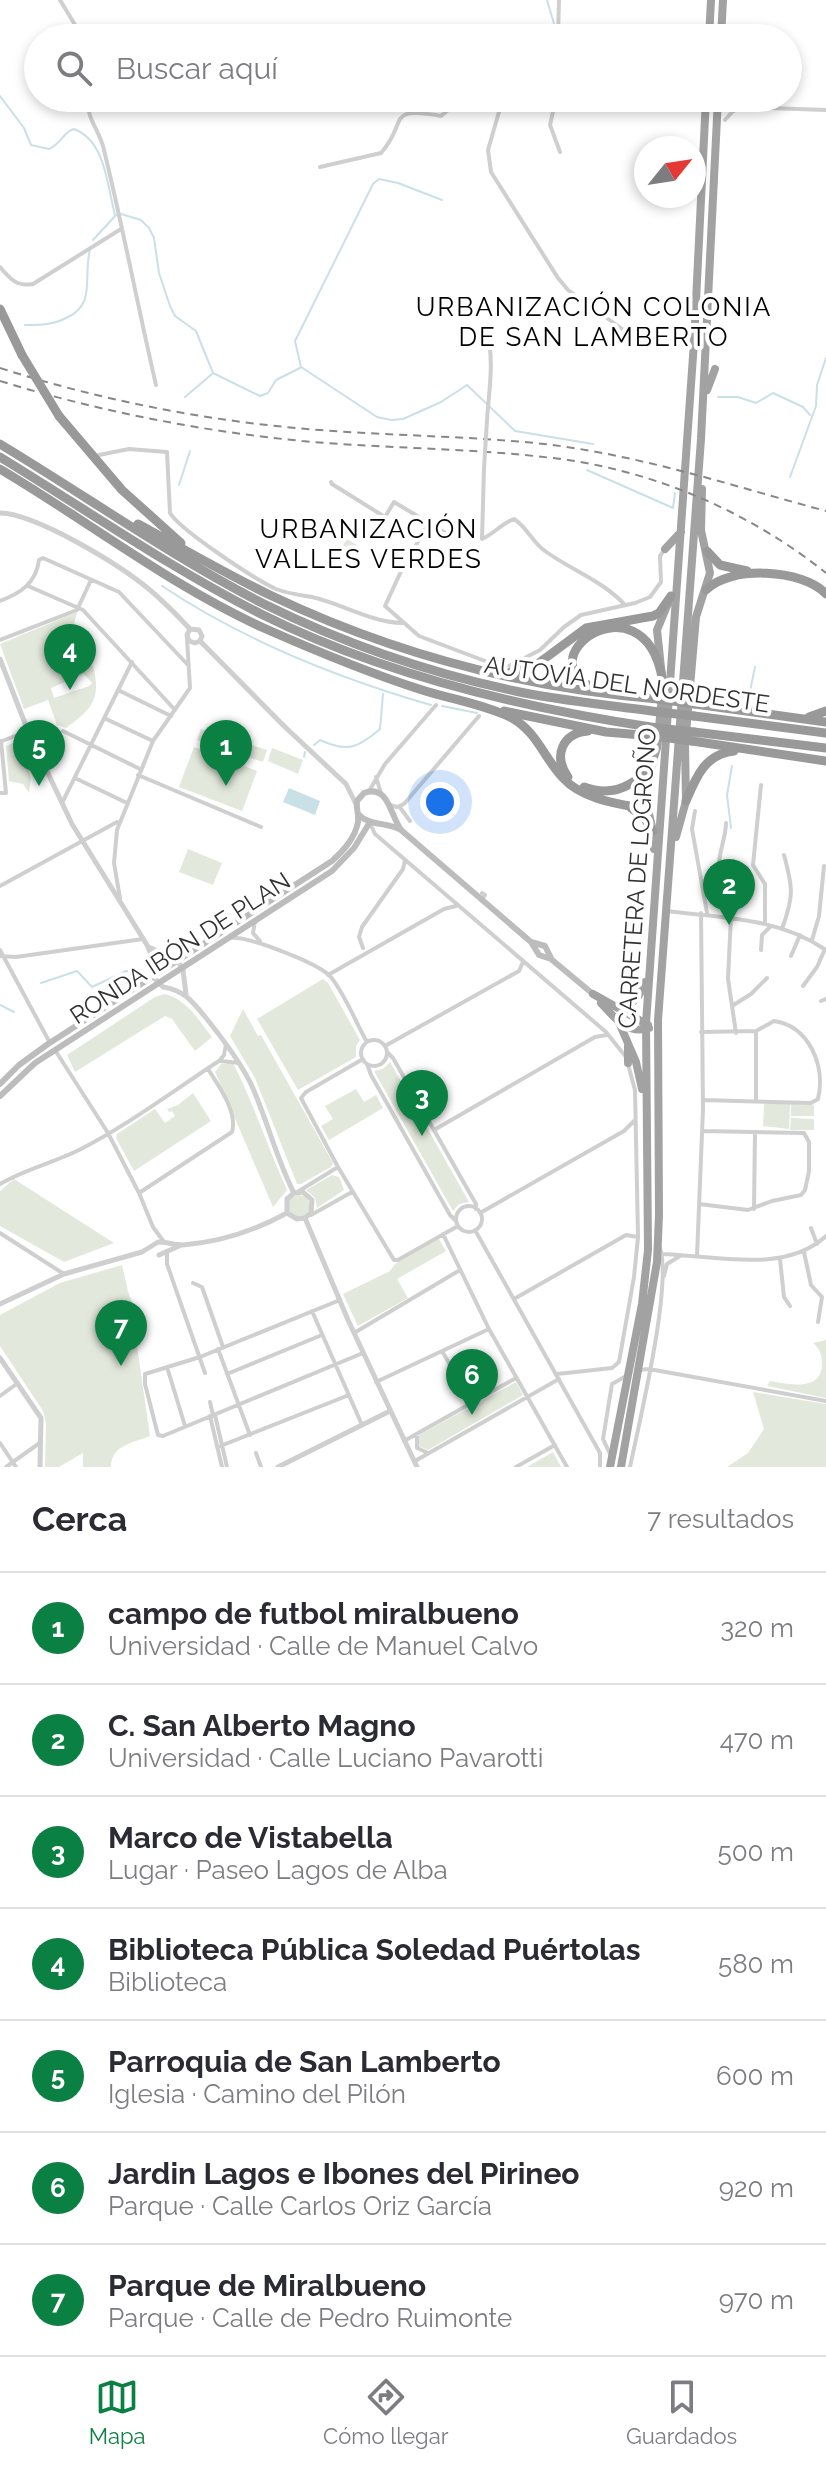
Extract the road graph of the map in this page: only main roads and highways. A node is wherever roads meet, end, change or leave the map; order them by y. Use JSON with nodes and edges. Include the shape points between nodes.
{"nodes":[{"id":1,"x":711,"y":0,"type":"edge"},
{"id":2,"x":723,"y":0,"type":"edge"},
{"id":3,"x":710,"y":24,"type":"edge"},
{"id":4,"x":722,"y":24,"type":"edge"},
{"id":5,"x":705,"y":112,"type":"edge"},
{"id":6,"x":717,"y":112,"type":"edge"},
{"id":7,"x":0,"y":309,"type":"edge"},
{"id":8,"x":715,"y":369,"type":"dead end"},
{"id":9,"x":700,"y":442,"type":"junction"},
{"id":10,"x":0,"y":444,"type":"edge"},
{"id":11,"x":0,"y":457,"type":"edge"},
{"id":12,"x":0,"y":470,"type":"edge"},
{"id":13,"x":72,"y":488,"type":"junction"},
{"id":14,"x":681,"y":531,"type":"junction"},
{"id":15,"x":707,"y":551,"type":"junction"},
{"id":16,"x":680,"y":557,"type":"junction"},
{"id":17,"x":201,"y":558,"type":"junction"},
{"id":18,"x":826,"y":587,"type":"edge"},
{"id":19,"x":706,"y":590,"type":"junction"},
{"id":20,"x":826,"y":594,"type":"edge"},
{"id":21,"x":671,"y":596,"type":"junction"},
{"id":22,"x":483,"y":672,"type":"junction"},
{"id":23,"x":662,"y":677,"type":"junction"},
{"id":24,"x":646,"y":698,"type":"junction"},
{"id":25,"x":470,"y":704,"type":"junction"},
{"id":26,"x":826,"y":711,"type":"edge"},
{"id":27,"x":766,"y":714,"type":"junction"},
{"id":28,"x":826,"y":722,"type":"edge"},
{"id":29,"x":606,"y":732,"type":"junction"},
{"id":30,"x":655,"y":732,"type":"junction"},
{"id":31,"x":826,"y":733,"type":"edge"},
{"id":32,"x":693,"y":736,"type":"junction"},
{"id":33,"x":826,"y":748,"type":"edge"},
{"id":34,"x":753,"y":751,"type":"junction"},
{"id":35,"x":826,"y":761,"type":"edge"},
{"id":36,"x":653,"y":763,"type":"junction"},
{"id":37,"x":674,"y":792,"type":"junction"},
{"id":38,"x":686,"y":801,"type":"junction"},
{"id":39,"x":624,"y":804,"type":"junction"},
{"id":40,"x":393,"y":806,"type":"junction"},
{"id":41,"x":662,"y":808,"type":"junction"},
{"id":42,"x":647,"y":809,"type":"junction"},
{"id":43,"x":358,"y":814,"type":"junction"},
{"id":44,"x":372,"y":822,"type":"junction"},
{"id":45,"x":401,"y":830,"type":"junction"},
{"id":46,"x":653,"y":831,"type":"junction"},
{"id":47,"x":671,"y":853,"type":"junction"},
{"id":48,"x":657,"y":870,"type":"junction"},
{"id":49,"x":650,"y":965,"type":"junction"},
{"id":50,"x":593,"y":994,"type":"junction"},
{"id":51,"x":623,"y":1011,"type":"junction"},
{"id":52,"x":658,"y":1020,"type":"junction"},
{"id":53,"x":618,"y":1021,"type":"junction"},
{"id":54,"x":647,"y":1027,"type":"junction"},
{"id":55,"x":628,"y":1041,"type":"junction"},
{"id":56,"x":628,"y":1063,"type":"road end"},
{"id":57,"x":0,"y":1084,"type":"edge"},
{"id":58,"x":0,"y":1096,"type":"edge"},
{"id":59,"x":646,"y":1110,"type":"junction"},
{"id":60,"x":658,"y":1116,"type":"junction"},
{"id":61,"x":610,"y":1467,"type":"edge"},
{"id":62,"x":621,"y":1467,"type":"edge"}],
"edges":[{"from":1,"to":3,"type":"highway"},
{"from":2,"to":4,"type":"highway"},
{"from":5,"to":14,"type":"highway","name":"CARRETERA DE LOGROÑO"},
{"from":6,"to":9,"type":"highway","name":"CARRETERA DE LOGROÑO"},
{"from":7,"to":17,"type":"highway","bridge":true,"via":[[59,416],[122,490]]},
{"from":8,"to":9,"type":"highway"},
{"from":9,"to":15,"type":"highway","via":[[701,530]]},
{"from":9,"to":37,"type":"highway","name":"CARRETERA DE LOGROÑO"},
{"from":10,"to":13,"type":"highway","name":"AUTOVÍA DEL NORDESTE"},
{"from":11,"to":30,"type":"highway","name":"AUTOVÍA DEL NORDESTE","via":[[210,588],[342,649],[420,677]]},
{"from":12,"to":25,"type":"highway","via":[[262,627],[373,674]]},
{"from":13,"to":17,"type":"highway"},
{"from":13,"to":31,"type":"highway","name":"AUTOVÍA DEL NORDESTE","bridge":true,"via":[[267,605],[344,639],[470,681]]},
{"from":14,"to":16,"type":"highway","name":"CARRETERA DE LOGROÑO"},
{"from":14,"to":16,"type":"highway","via":[[665,549]]},
{"from":15,"to":18,"type":"highway","via":[[727,567],[799,572]]},
{"from":15,"to":19,"type":"highway"},
{"from":16,"to":21,"type":"highway"},
{"from":16,"to":41,"type":"highway","name":"CARRETERA DE LOGROÑO"},
{"from":17,"to":22,"type":"highway","via":[[358,633]]},
{"from":19,"to":20,"type":"highway","via":[[728,577],[775,575],[807,580]]},
{"from":19,"to":38,"type":"highway","via":[[696,617],[685,745]]},
{"from":21,"to":22,"type":"highway","via":[[653,616],[586,628],[524,671]]},
{"from":21,"to":23,"type":"highway","via":[[657,630]]},
{"from":22,"to":24,"type":"highway"},
{"from":23,"to":24,"type":"highway","via":[[650,646],[626,630],[597,630],[578,644],[574,666],[586,684]]},
{"from":23,"to":36,"type":"highway"},
{"from":24,"to":27,"type":"highway","bridge":true},
{"from":25,"to":29,"type":"highway"},
{"from":25,"to":39,"type":"highway","via":[[525,727],[573,787]]},
{"from":26,"to":27,"type":"highway","via":[[811,717]]},
{"from":27,"to":28,"type":"highway"},
{"from":29,"to":30,"type":"highway"},
{"from":29,"to":36,"type":"highway","via":[[584,731],[566,739],[560,760],[571,779],[598,791],[616,790],[637,781]]},
{"from":30,"to":32,"type":"highway","name":"AUTOVÍA DEL NORDESTE","bridge":true},
{"from":32,"to":33,"type":"highway","name":"AUTOVÍA DEL NORDESTE"},
{"from":32,"to":34,"type":"highway"},
{"from":34,"to":35,"type":"highway"},
{"from":34,"to":38,"type":"highway","via":[[725,752],[711,759]]},
{"from":36,"to":42,"type":"highway"},
{"from":37,"to":41,"type":"highway"},
{"from":37,"to":47,"type":"highway","name":"CARRETERA DE LOGROÑO"},
{"from":38,"to":47,"type":"highway"},
{"from":39,"to":42,"type":"highway"},
{"from":39,"to":46,"type":"highway"},
{"from":40,"to":43,"type":"main road","via":[[381,793],[368,791],[359,798]]},
{"from":40,"to":44,"type":"main road"},
{"from":40,"to":45,"type":"main road"},
{"from":41,"to":42,"type":"highway"},
{"from":41,"to":48,"type":"highway","name":"CARRETERA DE LOGROÑO"},
{"from":42,"to":46,"type":"highway"},
{"from":43,"to":44,"type":"main road"},
{"from":43,"to":57,"type":"main road","name":"RONDA IBÓN DE PLAN","via":[[350,842],[332,861],[50,1043]]},
{"from":44,"to":45,"type":"main road"},
{"from":44,"to":58,"type":"main road","name":"RONDA IBÓN DE PLAN","via":[[338,866],[55,1050]]},
{"from":45,"to":50,"type":"main road"},
{"from":46,"to":48,"type":"highway"},
{"from":47,"to":52,"type":"highway","name":"CARRETERA DE LOGROÑO"},
{"from":48,"to":49,"type":"highway","name":"CARRETERA DE LOGROÑO"},
{"from":49,"to":51,"type":"highway","via":[[640,997]]},
{"from":49,"to":54,"type":"highway","name":"CARRETERA DE LOGROÑO"},
{"from":50,"to":51,"type":"highway"},
{"from":50,"to":53,"type":"highway"},
{"from":51,"to":53,"type":"highway"},
{"from":51,"to":54,"type":"highway"},
{"from":52,"to":54,"type":"highway"},
{"from":52,"to":60,"type":"highway","name":"CARRETERA DE LOGROÑO"},
{"from":53,"to":54,"type":"highway","via":[[634,1030]]},
{"from":53,"to":55,"type":"highway"},
{"from":54,"to":59,"type":"highway","name":"CARRETERA DE LOGROÑO"},
{"from":54,"to":60,"type":"highway","via":[[653,1036],[653,1106]]},
{"from":55,"to":56,"type":"highway"},
{"from":55,"to":59,"type":"highway"},
{"from":59,"to":61,"type":"highway","name":"CARRETERA DE LOGROÑO","via":[[647,1261]]},
{"from":60,"to":62,"type":"highway","name":"CARRETERA DE LOGROÑO","via":[[660,1255],[645,1370],[637,1384]]}]}
